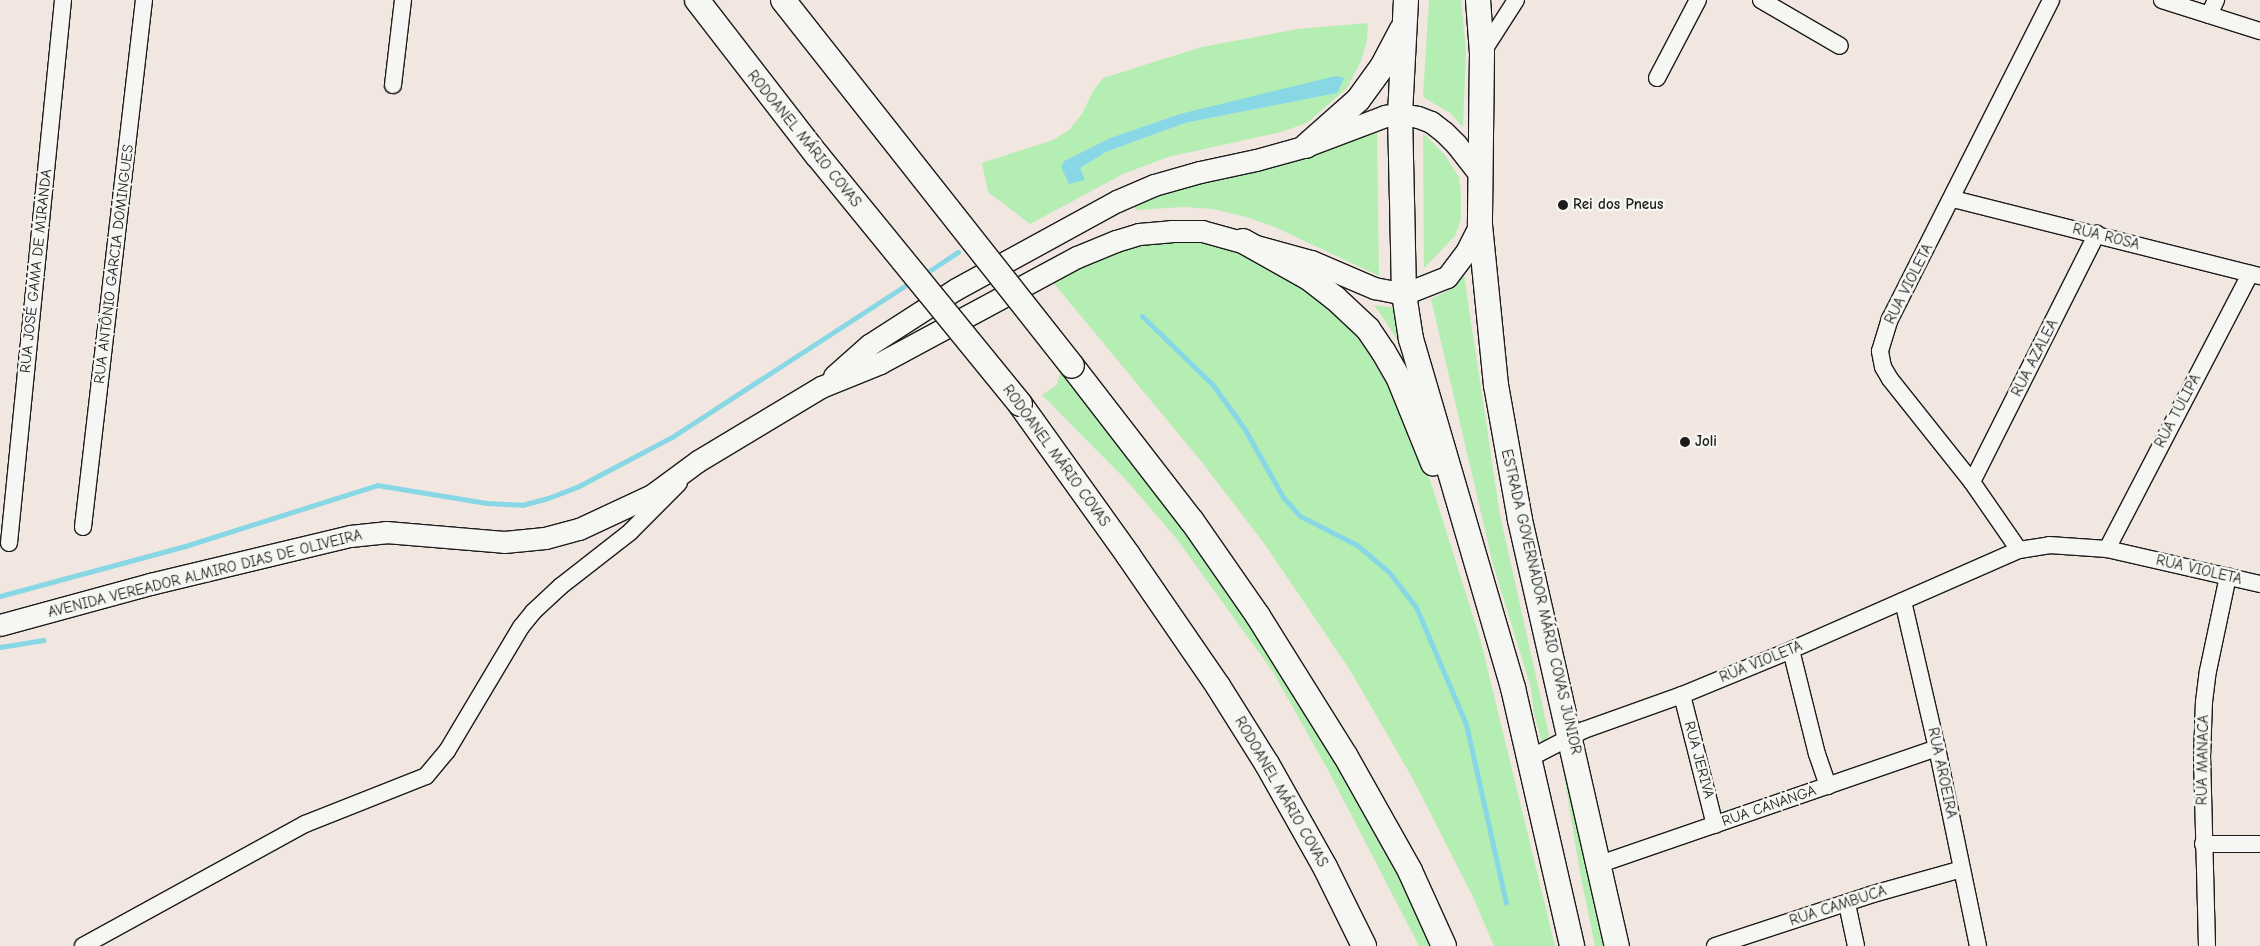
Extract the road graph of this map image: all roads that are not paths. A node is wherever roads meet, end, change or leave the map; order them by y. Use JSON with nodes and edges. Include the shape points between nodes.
{"nodes":[{"id":1,"x":63,"y":0,"type":"edge"},
{"id":2,"x":144,"y":0,"type":"edge"},
{"id":3,"x":403,"y":0,"type":"edge"},
{"id":4,"x":697,"y":0,"type":"edge"},
{"id":5,"x":783,"y":0,"type":"edge"},
{"id":6,"x":1406,"y":0,"type":"edge"},
{"id":7,"x":1478,"y":0,"type":"edge"},
{"id":8,"x":1516,"y":0,"type":"edge"},
{"id":9,"x":1698,"y":0,"type":"edge"},
{"id":10,"x":1761,"y":0,"type":"edge"},
{"id":11,"x":2051,"y":0,"type":"edge"},
{"id":12,"x":2162,"y":0,"type":"edge"},
{"id":13,"x":2212,"y":7,"type":"edge"},
{"id":14,"x":1405,"y":25,"type":"junction"},
{"id":15,"x":2260,"y":31,"type":"edge"},
{"id":16,"x":1840,"y":46,"type":"dead end"},
{"id":17,"x":1482,"y":53,"type":"junction"},
{"id":18,"x":1657,"y":78,"type":"dead end"},
{"id":19,"x":393,"y":85,"type":"dead end"},
{"id":20,"x":1400,"y":114,"type":"junction"},
{"id":21,"x":1306,"y":146,"type":"junction"},
{"id":22,"x":1480,"y":175,"type":"junction"},
{"id":23,"x":1952,"y":199,"type":"junction"},
{"id":24,"x":1480,"y":225,"type":"junction"},
{"id":25,"x":2097,"y":234,"type":"junction"},
{"id":26,"x":1243,"y":241,"type":"junction"},
{"id":27,"x":2255,"y":275,"type":"edge"},
{"id":28,"x":1404,"y":294,"type":"junction"},
{"id":29,"x":820,"y":387,"type":"junction"},
{"id":30,"x":698,"y":461,"type":"junction"},
{"id":31,"x":1972,"y":482,"type":"junction"},
{"id":32,"x":83,"y":527,"type":"dead end"},
{"id":33,"x":8,"y":543,"type":"dead end"},
{"id":34,"x":1472,"y":546,"type":"junction"},
{"id":35,"x":2107,"y":549,"type":"junction"},
{"id":36,"x":2019,"y":550,"type":"junction"},
{"id":37,"x":2228,"y":576,"type":"junction"},
{"id":38,"x":2260,"y":583,"type":"edge"},
{"id":39,"x":1903,"y":601,"type":"junction"},
{"id":40,"x":0,"y":625,"type":"edge"},
{"id":41,"x":1791,"y":650,"type":"junction"},
{"id":42,"x":1682,"y":695,"type":"junction"},
{"id":43,"x":1571,"y":737,"type":"junction"},
{"id":44,"x":1938,"y":748,"type":"junction"},
{"id":45,"x":1530,"y":758,"type":"junction"},
{"id":46,"x":1828,"y":786,"type":"junction"},
{"id":47,"x":1715,"y":825,"type":"junction"},
{"id":48,"x":2203,"y":844,"type":"junction"},
{"id":49,"x":2260,"y":844,"type":"edge"},
{"id":50,"x":1600,"y":864,"type":"junction"},
{"id":51,"x":1962,"y":869,"type":"junction"},
{"id":52,"x":1847,"y":904,"type":"junction"},
{"id":53,"x":1742,"y":941,"type":"edge"},
{"id":54,"x":83,"y":946,"type":"edge"},
{"id":55,"x":1364,"y":946,"type":"edge"},
{"id":56,"x":1444,"y":946,"type":"edge"},
{"id":57,"x":1572,"y":946,"type":"edge"},
{"id":58,"x":1617,"y":946,"type":"edge"},
{"id":59,"x":1715,"y":946,"type":"edge"},
{"id":60,"x":1856,"y":946,"type":"edge"},
{"id":61,"x":1978,"y":946,"type":"edge"},
{"id":62,"x":2206,"y":946,"type":"edge"}],
"edges":[{"from":1,"to":33,"type":"street","name":"RUA JOSÉ GAMA DE MIRANDA"},
{"from":2,"to":32,"type":"street","name":"RUA ANTÔNIO GARCIA DOMINGUES"},
{"from":3,"to":19,"type":"street"},
{"from":4,"to":55,"type":"highway","name":"RODOANEL MÁRIO COVAS","bridge":true,"via":[[816,154],[1020,404],[1128,554],[1267,764],[1325,867]]},
{"from":5,"to":56,"type":"highway","bridge":true,"via":[[1072,366],[1192,522],[1258,616],[1345,755],[1410,872]]},
{"from":6,"to":14,"type":"highway"},
{"from":7,"to":17,"type":"highway","name":"ESTRADA GOVERNADOR MÁRIO COVAS JÚNIOR"},
{"from":8,"to":17,"type":"street"},
{"from":9,"to":18,"type":"street"},
{"from":10,"to":16,"type":"street"},
{"from":11,"to":23,"type":"street","name":"RUA VIOLETA"},
{"from":12,"to":13,"type":"street"},
{"from":13,"to":15,"type":"street"},
{"from":14,"to":20,"type":"highway"},
{"from":14,"to":21,"type":"highway","via":[[1358,100]]},
{"from":17,"to":22,"type":"highway","name":"ESTRADA GOVERNADOR MÁRIO COVAS JÚNIOR"},
{"from":20,"to":21,"type":"main road","name":"AVENIDA VEREADOR ALMIRO DIAS DE OLIVEIRA","via":[[1385,116]]},
{"from":20,"to":22,"type":"main road","name":"AVENIDA VEREADOR ALMIRO DIAS DE OLIVEIRA","via":[[1431,122],[1456,144]]},
{"from":20,"to":28,"type":"highway"},
{"from":21,"to":29,"type":"main road","name":"AVENIDA VEREADOR ALMIRO DIAS DE OLIVEIRA","via":[[1154,185],[1117,201],[956,289],[869,345]]},
{"from":22,"to":24,"type":"highway","name":"ESTRADA GOVERNADOR MÁRIO COVAS JÚNIOR"},
{"from":23,"to":25,"type":"street","name":"RUA ROSA"},
{"from":23,"to":31,"type":"street","name":"RUA VIOLETA","via":[[1890,319],[1880,351],[1883,367],[1890,379]]},
{"from":24,"to":28,"type":"main road","via":[[1447,277]]},
{"from":24,"to":43,"type":"highway","name":"ESTRADA GOVERNADOR MÁRIO COVAS JÚNIOR","via":[[1496,386],[1511,472]]},
{"from":25,"to":27,"type":"street","name":"RUA ROSA"},
{"from":25,"to":31,"type":"street","name":"RUA AZALEA"},
{"from":26,"to":28,"type":"main road","name":"AVENIDA VEREADOR ALMIRO DIAS DE OLIVEIRA","via":[[1311,261],[1385,292]]},
{"from":26,"to":29,"type":"main road","name":"AVENIDA VEREADOR ALMIRO DIAS DE OLIVEIRA","via":[[1202,231],[1155,233],[1116,241],[1077,257],[880,363]]},
{"from":26,"to":34,"type":"highway","via":[[1308,278],[1368,329],[1398,379],[1432,462]]},
{"from":27,"to":35,"type":"street","name":"RUA TULIPA"},
{"from":28,"to":34,"type":"highway","via":[[1411,339]]},
{"from":29,"to":30,"type":"main road","name":"AVENIDA VEREADOR ALMIRO DIAS DE OLIVEIRA"},
{"from":30,"to":40,"type":"main road","name":"AVENIDA VEREADOR ALMIRO DIAS DE OLIVEIRA","via":[[652,495],[617,513],[579,530],[545,538],[504,542],[386,532],[350,536],[150,584]]},
{"from":30,"to":54,"type":"street","via":[[630,532],[533,612],[447,751],[426,776],[305,824]]},
{"from":31,"to":36,"type":"street","name":"RUA VIOLETA"},
{"from":34,"to":45,"type":"highway"},
{"from":35,"to":36,"type":"street","name":"RUA VIOLETA","via":[[2049,545]]},
{"from":35,"to":37,"type":"street","name":"RUA VIOLETA"},
{"from":36,"to":39,"type":"street","name":"RUA VIOLETA"},
{"from":37,"to":38,"type":"street","name":"RUA VIOLETA"},
{"from":37,"to":48,"type":"street","name":"RUA MANACA","via":[[2204,702]]},
{"from":39,"to":41,"type":"street","name":"RUA VIOLETA"},
{"from":39,"to":44,"type":"street","name":"RUA AROEIRA"},
{"from":41,"to":42,"type":"street","name":"RUA VIOLETA"},
{"from":41,"to":46,"type":"street"},
{"from":42,"to":43,"type":"street","name":"RUA VIOLETA"},
{"from":42,"to":47,"type":"street","name":"RUA JERIVA"},
{"from":43,"to":45,"type":"street","name":"RUA VIOLETA"},
{"from":43,"to":50,"type":"highway","name":"ESTRADA GOVERNADOR MÁRIO COVAS JÚNIOR"},
{"from":44,"to":46,"type":"street","name":"RUA CANANGA"},
{"from":44,"to":51,"type":"street","name":"RUA AROEIRA"},
{"from":45,"to":57,"type":"highway"},
{"from":46,"to":47,"type":"street","name":"RUA CANANGA"},
{"from":47,"to":50,"type":"street","name":"RUA CANANGA"},
{"from":48,"to":49,"type":"street"},
{"from":48,"to":62,"type":"street","name":"RUA MANACA"},
{"from":50,"to":58,"type":"highway","name":"ESTRADA GOVERNADOR MÁRIO COVAS JÚNIOR"},
{"from":51,"to":52,"type":"street","name":"RUA CAMBUCA"},
{"from":51,"to":61,"type":"street","name":"RUA AROEIRA"},
{"from":52,"to":53,"type":"street","name":"RUA CAMBUCA"},
{"from":52,"to":60,"type":"street"},
{"from":53,"to":59,"type":"street","name":"RUA CAMBUCA"}]}
